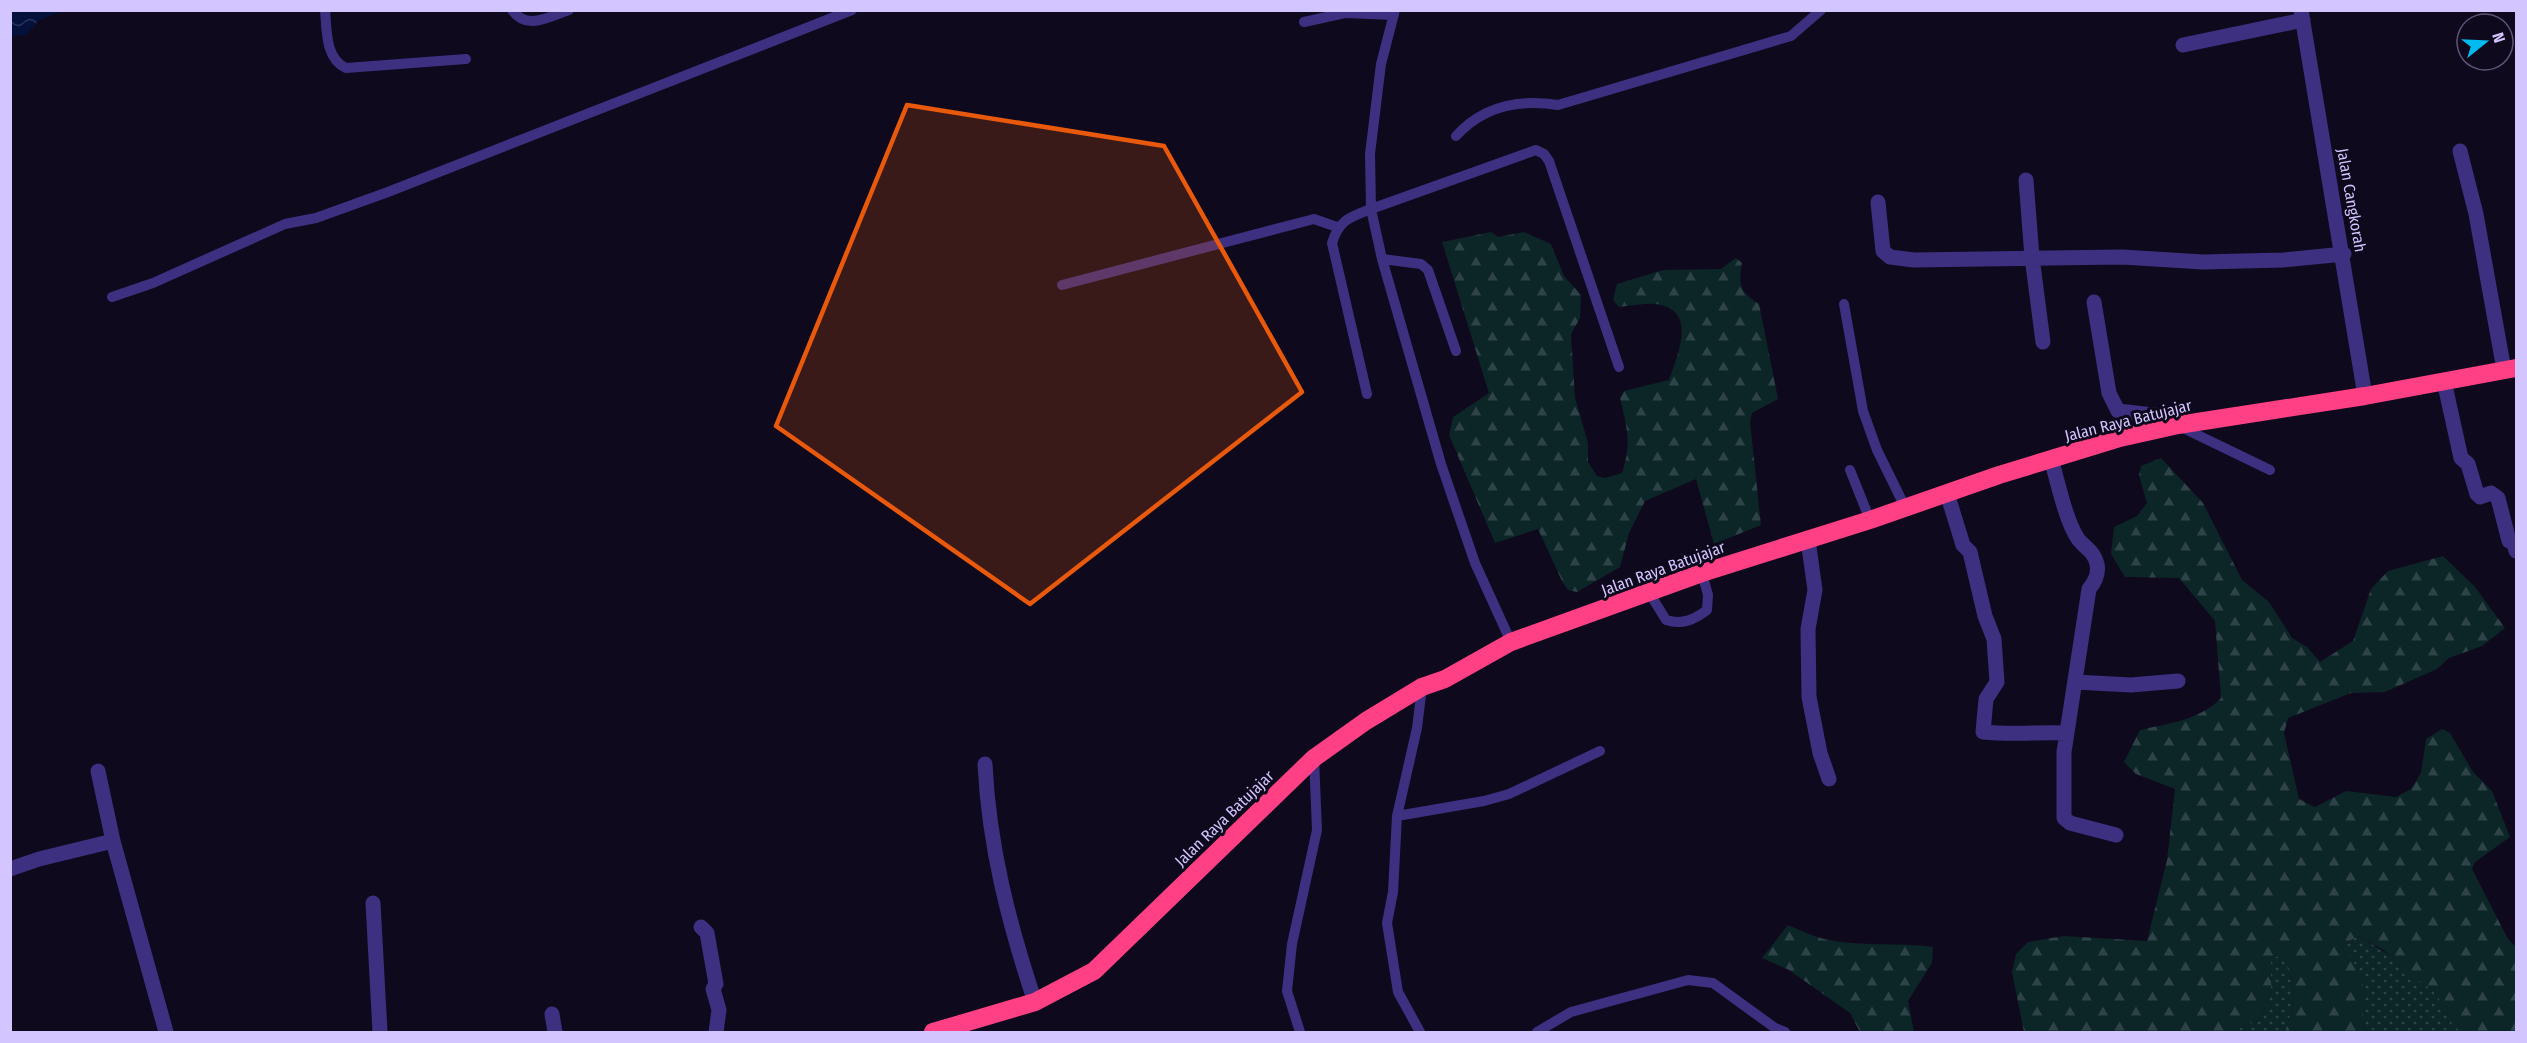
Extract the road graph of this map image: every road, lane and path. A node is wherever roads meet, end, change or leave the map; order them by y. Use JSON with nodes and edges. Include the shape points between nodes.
{"nodes":[{"id":1,"x":325,"y":10,"type":"edge"},
{"id":2,"x":512,"y":10,"type":"edge"},
{"id":3,"x":568,"y":10,"type":"edge"},
{"id":4,"x":852,"y":10,"type":"edge"},
{"id":5,"x":1821,"y":10,"type":"edge"},
{"id":6,"x":1395,"y":13,"type":"edge"},
{"id":7,"x":2302,"y":15,"type":"edge"},
{"id":8,"x":1305,"y":22,"type":"dead end"},
{"id":9,"x":2183,"y":45,"type":"dead end"},
{"id":10,"x":466,"y":59,"type":"dead end"},
{"id":11,"x":1456,"y":136,"type":"dead end"},
{"id":12,"x":2460,"y":151,"type":"dead end"},
{"id":13,"x":2026,"y":180,"type":"dead end"},
{"id":14,"x":1878,"y":202,"type":"dead end"},
{"id":15,"x":1371,"y":209,"type":"junction"},
{"id":16,"x":1337,"y":227,"type":"junction"},
{"id":17,"x":2344,"y":254,"type":"junction"},
{"id":18,"x":2032,"y":257,"type":"junction"},
{"id":19,"x":1383,"y":259,"type":"junction"},
{"id":20,"x":1062,"y":285,"type":"dead end"},
{"id":21,"x":112,"y":297,"type":"dead end"},
{"id":22,"x":2094,"y":302,"type":"dead end"},
{"id":23,"x":1844,"y":304,"type":"dead end"},
{"id":24,"x":2043,"y":342,"type":"dead end"},
{"id":25,"x":1456,"y":351,"type":"dead end"},
{"id":26,"x":1619,"y":367,"type":"dead end"},
{"id":27,"x":2510,"y":369,"type":"edge"},
{"id":28,"x":2444,"y":381,"type":"junction"},
{"id":29,"x":1367,"y":394,"type":"dead end"},
{"id":30,"x":2365,"y":396,"type":"junction"},
{"id":31,"x":2176,"y":426,"type":"junction"},
{"id":32,"x":2051,"y":459,"type":"junction"},
{"id":33,"x":1850,"y":470,"type":"dead end"},
{"id":34,"x":2270,"y":470,"type":"dead end"},
{"id":35,"x":1947,"y":493,"type":"junction"},
{"id":36,"x":1905,"y":507,"type":"junction"},
{"id":37,"x":1870,"y":520,"type":"junction"},
{"id":38,"x":1808,"y":540,"type":"junction"},
{"id":39,"x":2517,"y":550,"type":"edge"},
{"id":40,"x":1702,"y":573,"type":"junction"},
{"id":41,"x":1650,"y":594,"type":"junction"},
{"id":42,"x":1511,"y":642,"type":"junction"},
{"id":43,"x":2178,"y":681,"type":"dead end"},
{"id":44,"x":2075,"y":682,"type":"junction"},
{"id":45,"x":1422,"y":687,"type":"junction"},
{"id":46,"x":2066,"y":733,"type":"junction"},
{"id":47,"x":1600,"y":751,"type":"dead end"},
{"id":48,"x":1314,"y":758,"type":"junction"},
{"id":49,"x":985,"y":764,"type":"dead end"},
{"id":50,"x":98,"y":771,"type":"dead end"},
{"id":51,"x":1829,"y":779,"type":"dead end"},
{"id":52,"x":1397,"y":816,"type":"junction"},
{"id":53,"x":2116,"y":835,"type":"dead end"},
{"id":54,"x":113,"y":841,"type":"junction"},
{"id":55,"x":10,"y":869,"type":"edge"},
{"id":56,"x":373,"y":903,"type":"dead end"},
{"id":57,"x":701,"y":927,"type":"dead end"},
{"id":58,"x":1035,"y":1002,"type":"junction"},
{"id":59,"x":552,"y":1014,"type":"dead end"},
{"id":60,"x":166,"y":1032,"type":"edge"},
{"id":61,"x":380,"y":1032,"type":"edge"},
{"id":62,"x":555,"y":1032,"type":"edge"},
{"id":63,"x":716,"y":1032,"type":"edge"},
{"id":64,"x":933,"y":1032,"type":"edge"},
{"id":65,"x":1300,"y":1032,"type":"edge"},
{"id":66,"x":1420,"y":1032,"type":"edge"},
{"id":67,"x":1537,"y":1032,"type":"edge"},
{"id":68,"x":1785,"y":1032,"type":"edge"}],
"edges":[{"from":1,"to":10,"type":"lane","via":[[329,49],[336,63],[346,68]]},
{"from":2,"to":3,"type":"lane","via":[[518,19],[530,23]]},
{"from":4,"to":21,"type":"lane","via":[[399,188],[316,218],[285,224],[153,283]]},
{"from":5,"to":11,"type":"lane","via":[[1791,36],[1558,105],[1532,100],[1501,106],[1464,127]]},
{"from":6,"to":8,"type":"lane","via":[[1345,13]]},
{"from":6,"to":15,"type":"lane","via":[[1381,64],[1370,154]]},
{"from":7,"to":9,"type":"street"},
{"from":7,"to":17,"type":"street","name":"Jalan Cangkorah"},
{"from":12,"to":27,"type":"street"},
{"from":13,"to":18,"type":"street"},
{"from":14,"to":18,"type":"street","via":[[1883,251],[1890,257]]},
{"from":15,"to":16,"type":"lane"},
{"from":15,"to":19,"type":"lane"},
{"from":15,"to":26,"type":"lane","via":[[1536,150],[1544,154]]},
{"from":16,"to":20,"type":"lane","via":[[1314,219]]},
{"from":16,"to":29,"type":"lane","via":[[1332,243]]},
{"from":17,"to":18,"type":"street","via":[[2203,262]]},
{"from":17,"to":30,"type":"street","name":"Jalan Cangkorah"},
{"from":18,"to":24,"type":"street"},
{"from":19,"to":25,"type":"lane","via":[[1421,264],[1428,270]]},
{"from":19,"to":42,"type":"lane","via":[[1441,464],[1475,563]]},
{"from":22,"to":31,"type":"street","via":[[2104,371],[2118,411],[2162,416]]},
{"from":23,"to":36,"type":"lane","via":[[1863,411],[1876,450]]},
{"from":27,"to":28,"type":"highway","name":"Jalan Raya Batujajar"},
{"from":28,"to":30,"type":"highway","name":"Jalan Raya Batujajar"},
{"from":28,"to":39,"type":"street","via":[[2461,458],[2468,464],[2477,494],[2480,497],[2491,493],[2498,498],[2509,541]]},
{"from":30,"to":31,"type":"highway","name":"Jalan Raya Batujajar"},
{"from":31,"to":32,"type":"highway","name":"Jalan Raya Batujajar"},
{"from":31,"to":34,"type":"lane"},
{"from":32,"to":35,"type":"highway","name":"Jalan Raya Batujajar"},
{"from":32,"to":44,"type":"street","via":[[2073,526],[2079,539],[2091,549],[2097,566],[2096,580],[2089,589]]},
{"from":33,"to":37,"type":"lane"},
{"from":35,"to":36,"type":"highway","name":"Jalan Raya Batujajar"},
{"from":35,"to":46,"type":"street","via":[[1963,545],[1970,552],[1994,639],[1997,682],[1986,699],[1983,732]]},
{"from":36,"to":37,"type":"highway","name":"Jalan Raya Batujajar"},
{"from":37,"to":38,"type":"highway","name":"Jalan Raya Batujajar"},
{"from":38,"to":40,"type":"highway","name":"Jalan Raya Batujajar"},
{"from":38,"to":51,"type":"street","via":[[1815,590],[1808,629],[1809,697]]},
{"from":40,"to":41,"type":"highway","name":"Jalan Raya Batujajar"},
{"from":40,"to":41,"type":"lane","via":[[1707,610],[1696,618],[1676,623],[1666,620]]},
{"from":41,"to":42,"type":"highway","name":"Jalan Raya Batujajar"},
{"from":42,"to":45,"type":"highway","name":"Jalan Raya Batujajar"},
{"from":43,"to":44,"type":"street","via":[[2131,685]]},
{"from":44,"to":46,"type":"street"},
{"from":45,"to":48,"type":"highway","name":"Jalan Raya Batujajar"},
{"from":45,"to":52,"type":"lane"},
{"from":46,"to":53,"type":"street","via":[[2064,818]]},
{"from":47,"to":52,"type":"lane","via":[[1509,794]]},
{"from":48,"to":58,"type":"highway","name":"Jalan Raya Batujajar","via":[[1094,971]]},
{"from":48,"to":65,"type":"lane","via":[[1317,830],[1292,944],[1287,991]]},
{"from":49,"to":58,"type":"street","via":[[990,826],[1002,892]]},
{"from":50,"to":54,"type":"street"},
{"from":52,"to":66,"type":"lane","via":[[1394,883],[1387,923],[1398,992]]},
{"from":54,"to":55,"type":"street"},
{"from":54,"to":60,"type":"street"},
{"from":56,"to":61,"type":"street"},
{"from":57,"to":63,"type":"street","via":[[707,933],[716,984]]},
{"from":58,"to":64,"type":"highway","name":"Jalan Raya Batujajar"},
{"from":59,"to":62,"type":"street"},
{"from":67,"to":68,"type":"lane","via":[[1571,1012],[1689,980],[1713,983]]}]}
